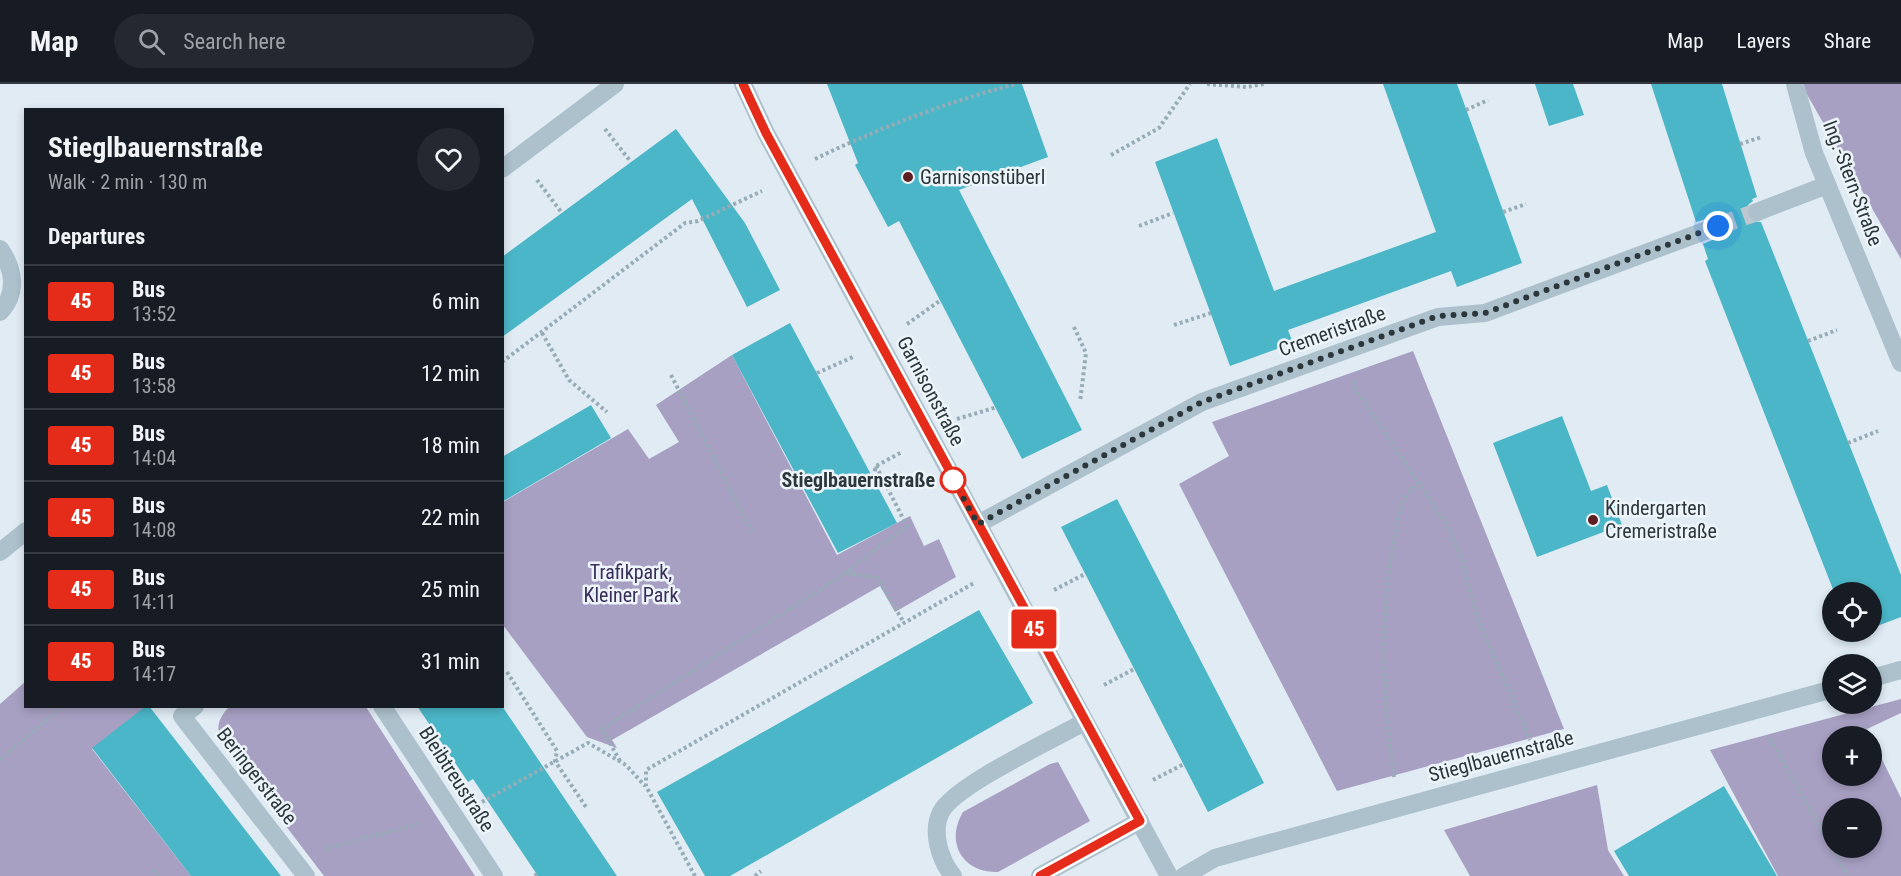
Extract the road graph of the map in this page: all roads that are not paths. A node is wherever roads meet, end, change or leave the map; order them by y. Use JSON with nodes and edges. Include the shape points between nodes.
{"nodes":[{"id":1,"x":615,"y":84,"type":"edge"},
{"id":2,"x":743,"y":84,"type":"edge"},
{"id":3,"x":1795,"y":84,"type":"edge"},
{"id":4,"x":504,"y":167,"type":"edge"},
{"id":5,"x":1827,"y":185,"type":"junction"},
{"id":6,"x":1757,"y":212,"type":"tunnel mouth"},
{"id":7,"x":1718,"y":226,"type":"tunnel mouth"},
{"id":8,"x":0,"y":249,"type":"edge"},
{"id":9,"x":0,"y":312,"type":"edge"},
{"id":10,"x":1901,"y":363,"type":"edge"},
{"id":11,"x":978,"y":524,"type":"junction"},
{"id":12,"x":24,"y":533,"type":"edge"},
{"id":13,"x":0,"y":552,"type":"edge"},
{"id":14,"x":1901,"y":670,"type":"edge"},
{"id":15,"x":1882,"y":675,"type":"edge"},
{"id":16,"x":1822,"y":692,"type":"edge"},
{"id":17,"x":193,"y":708,"type":"edge"},
{"id":18,"x":383,"y":708,"type":"edge"},
{"id":19,"x":1084,"y":722,"type":"junction"},
{"id":20,"x":1140,"y":821,"type":"junction"},
{"id":21,"x":303,"y":872,"type":"edge"},
{"id":22,"x":494,"y":876,"type":"edge"},
{"id":23,"x":953,"y":876,"type":"edge"},
{"id":24,"x":1040,"y":876,"type":"edge"},
{"id":25,"x":1169,"y":876,"type":"edge"},
{"id":26,"x":1184,"y":876,"type":"edge"}],
"edges":[{"from":1,"to":4,"type":"street"},
{"from":2,"to":11,"type":"street","name":"Garnisonstraße","via":[[771,143]]},
{"from":3,"to":5,"type":"street","name":"Ing.-Stern-Straße"},
{"from":5,"to":6,"type":"street"},
{"from":5,"to":10,"type":"street","name":"Ing.-Stern-Straße"},
{"from":7,"to":11,"type":"street","name":"Cremeristraße","via":[[1485,313],[1438,316],[1202,402]]},
{"from":8,"to":9,"type":"street","via":[[10,266],[13,285]]},
{"from":11,"to":19,"type":"street","name":"Garnisonstraße"},
{"from":12,"to":13,"type":"street"},
{"from":14,"to":15,"type":"street"},
{"from":16,"to":26,"type":"street","name":"Stieglbauernstraße","via":[[1215,858]]},
{"from":17,"to":21,"type":"street","name":"Beringerstraße","via":[[183,716]]},
{"from":18,"to":22,"type":"street","name":"Bleibtreustraße"},
{"from":19,"to":20,"type":"street","name":"Garnisonstraße"},
{"from":19,"to":23,"type":"street","via":[[957,792],[941,812],[937,831],[939,849]]},
{"from":20,"to":24,"type":"street"},
{"from":20,"to":25,"type":"street","name":"Garnisonstraße"}]}
